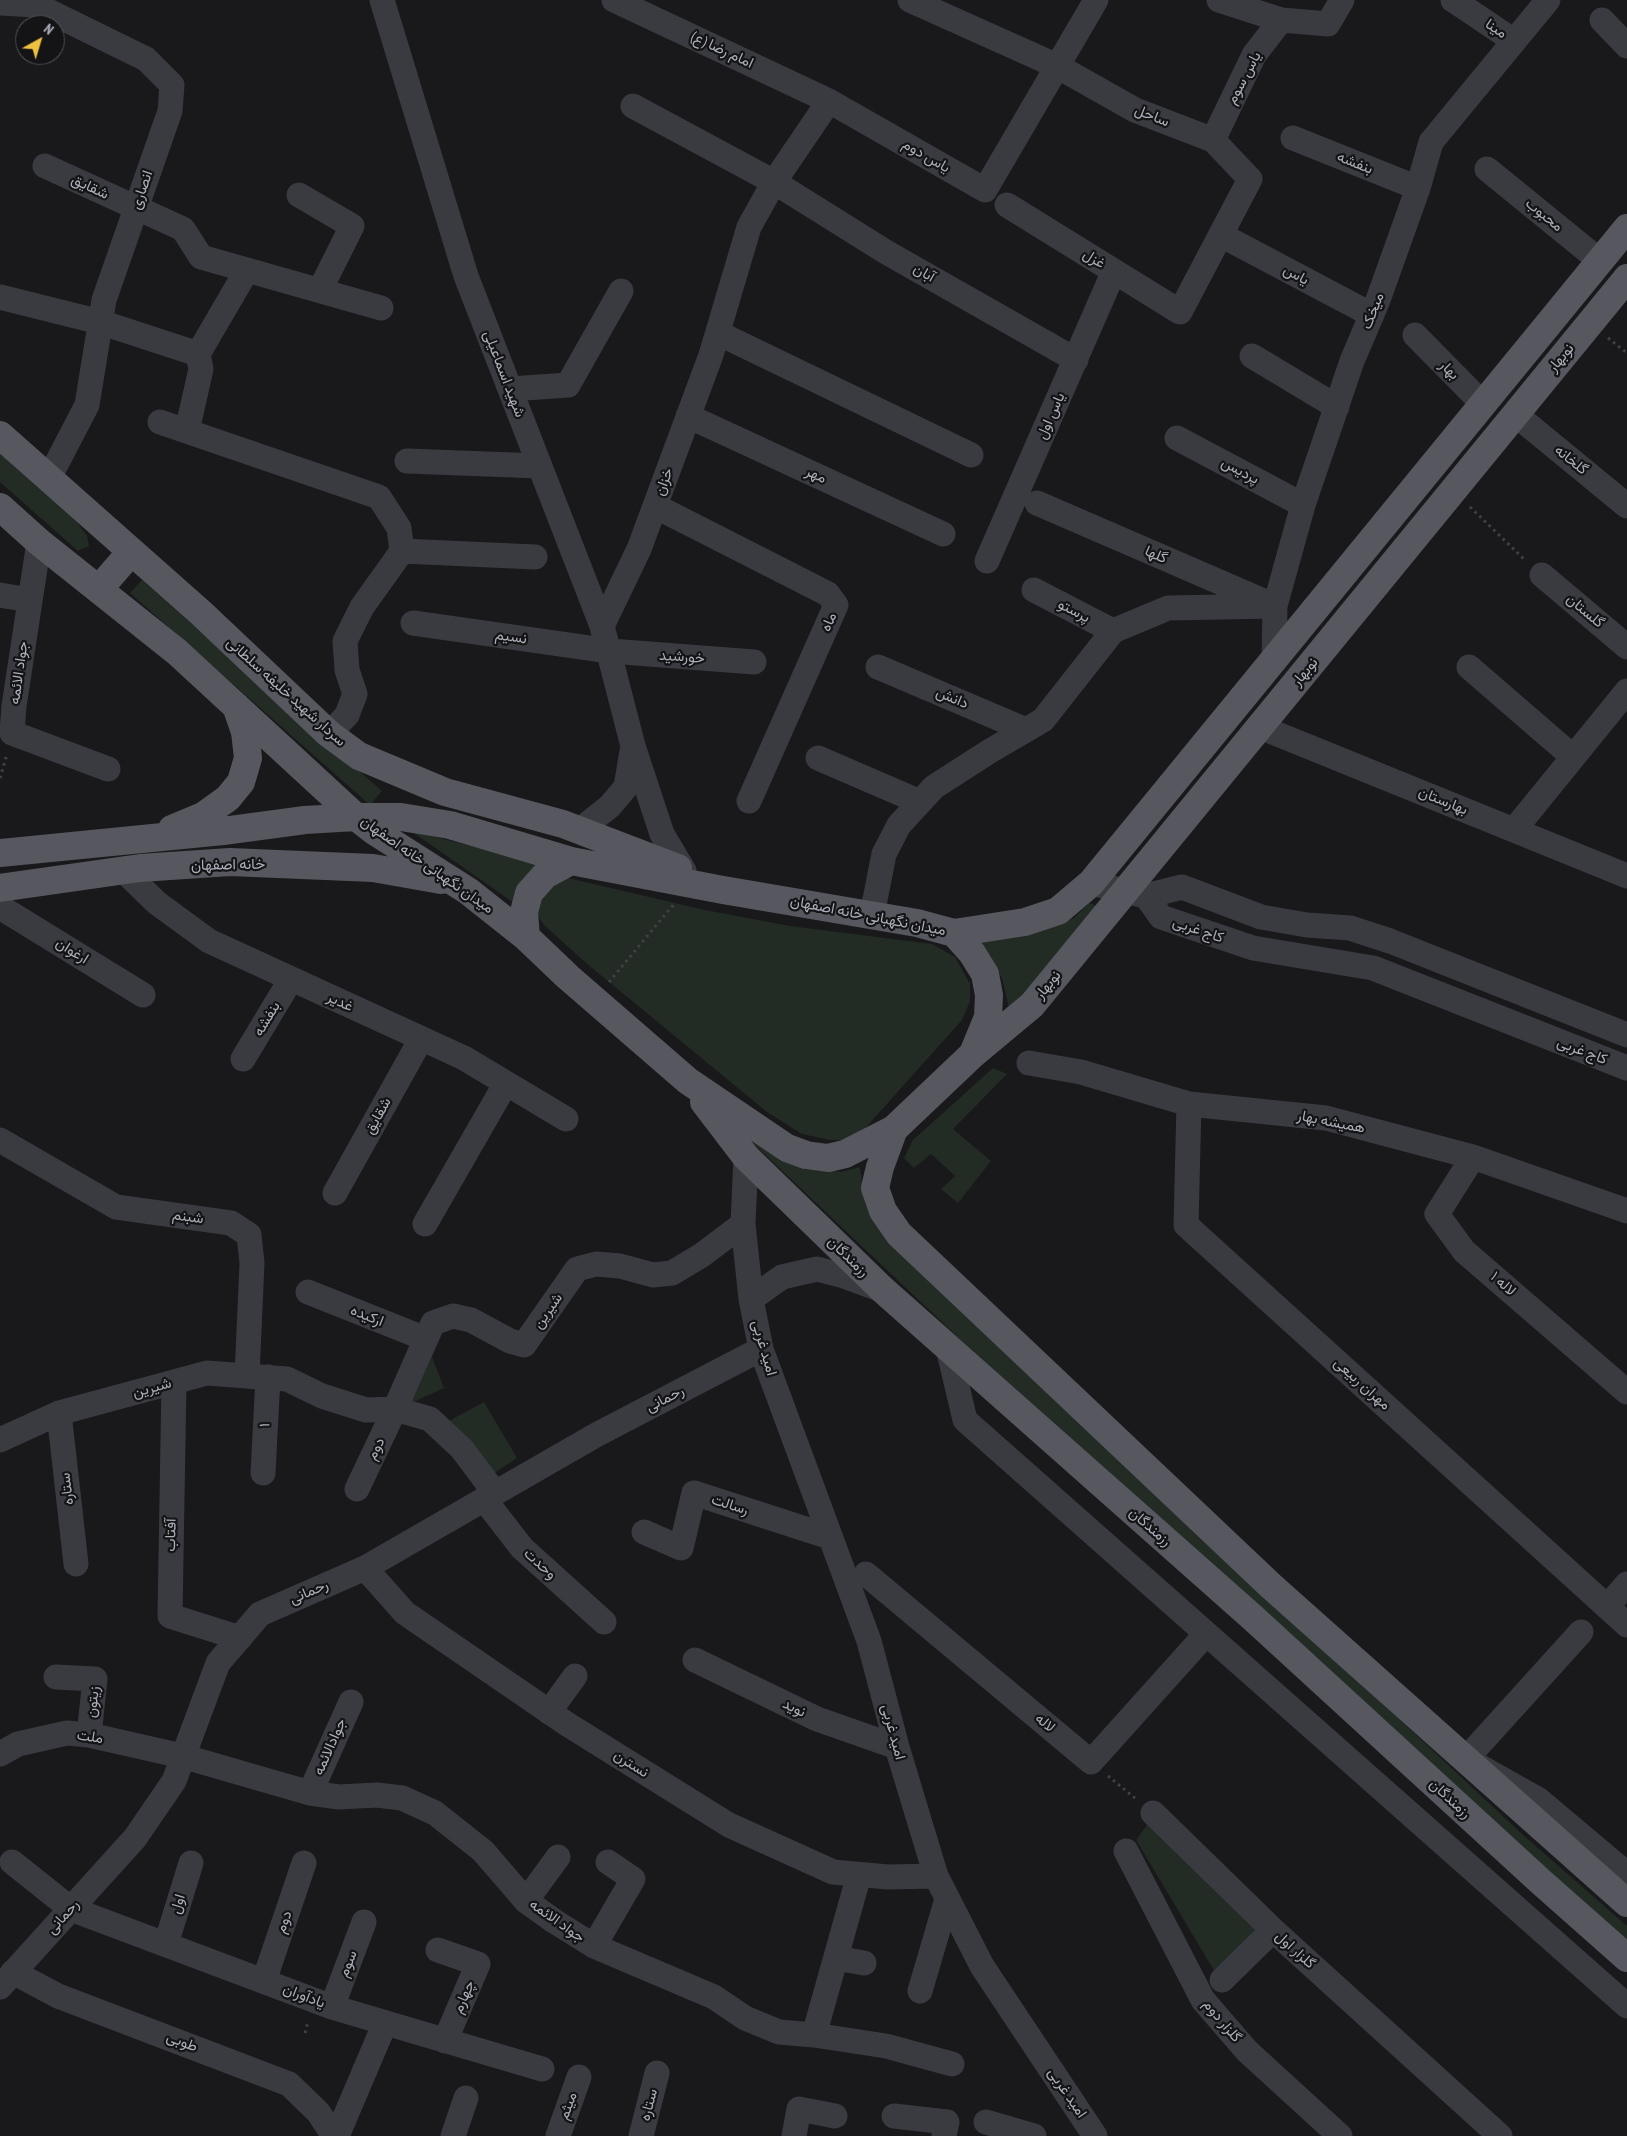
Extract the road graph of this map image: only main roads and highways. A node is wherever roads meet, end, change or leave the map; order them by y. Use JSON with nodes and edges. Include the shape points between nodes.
{"nodes":[{"id":1,"x":1627,"y":228,"type":"edge"},
{"id":2,"x":1627,"y":278,"type":"edge"},
{"id":3,"x":0,"y":435,"type":"edge"},
{"id":4,"x":0,"y":506,"type":"edge"},
{"id":5,"x":131,"y":552,"type":"junction"},
{"id":6,"x":99,"y":589,"type":"junction"},
{"id":7,"x":236,"y":706,"type":"junction"},
{"id":8,"x":356,"y":817,"type":"junction"},
{"id":9,"x":147,"y":840,"type":"junction"},
{"id":10,"x":0,"y":854,"type":"edge"},
{"id":11,"x":571,"y":861,"type":"junction"},
{"id":12,"x":696,"y":880,"type":"junction"},
{"id":13,"x":457,"y":884,"type":"junction"},
{"id":14,"x":0,"y":888,"type":"edge"},
{"id":15,"x":954,"y":933,"type":"junction"},
{"id":16,"x":526,"y":936,"type":"junction"},
{"id":17,"x":972,"y":1055,"type":"junction"},
{"id":18,"x":688,"y":1082,"type":"junction"},
{"id":19,"x":894,"y":1129,"type":"junction"},
{"id":20,"x":1627,"y":1903,"type":"edge"},
{"id":21,"x":1627,"y":1958,"type":"edge"}],
"edges":[{"from":1,"to":15,"type":"main road","name":"نوبهار","via":[[1091,883],[1058,911],[1025,922]]},
{"from":2,"to":17,"type":"main road","name":"نوبهار","via":[[1260,727],[1135,894],[1032,1005]]},
{"from":3,"to":5,"type":"main road","name":"سردار شهید خلیفه سلطانی"},
{"from":4,"to":6,"type":"main road","via":[[39,542]]},
{"from":5,"to":6,"type":"main road"},
{"from":5,"to":12,"type":"main road","name":"سردار شهید خلیفه سلطانی","via":[[329,734],[359,756],[445,792],[580,830]]},
{"from":6,"to":7,"type":"main road","via":[[177,652]]},
{"from":7,"to":8,"type":"main road"},
{"from":7,"to":9,"type":"main road","via":[[245,732],[248,758],[241,782],[228,798],[203,816]]},
{"from":8,"to":9,"type":"main road","name":"خانه اصفهان","via":[[304,820]]},
{"from":8,"to":11,"type":"main road","name":"میدان نگهبانی خانه اصفهان","via":[[401,817],[450,825]]},
{"from":8,"to":13,"type":"main road","name":"میدان نگهبانی خانه اصفهان"},
{"from":9,"to":10,"type":"main road","name":"خانه اصفهان"},
{"from":11,"to":12,"type":"main road","name":"میدان نگهبانی خانه اصفهان"},
{"from":11,"to":16,"type":"main road","via":[[545,875],[529,893],[524,912]]},
{"from":12,"to":15,"type":"main road","name":"میدان نگهبانی خانه اصفهان"},
{"from":13,"to":14,"type":"main road","name":"خانه اصفهان","via":[[373,868],[230,862],[124,871]]},
{"from":13,"to":16,"type":"main road","name":"میدان نگهبانی خانه اصفهان"},
{"from":15,"to":17,"type":"main road","name":"میدان نگهبانی خانه اصفهان","via":[[985,974],[989,995],[988,1017]]},
{"from":16,"to":18,"type":"main road","name":"میدان نگهبانی خانه اصفهان"},
{"from":17,"to":19,"type":"main road","name":"میدان نگهبانی خانه اصفهان"},
{"from":18,"to":19,"type":"main road","name":"میدان نگهبانی خانه اصفهان","via":[[787,1148],[806,1155],[828,1158],[845,1154]]},
{"from":18,"to":21,"type":"main road","name":"رزمندگان","via":[[746,1157],[883,1290],[1252,1617]]},
{"from":19,"to":20,"type":"main road","via":[[875,1188],[883,1211],[899,1234],[1272,1586]]}]}
